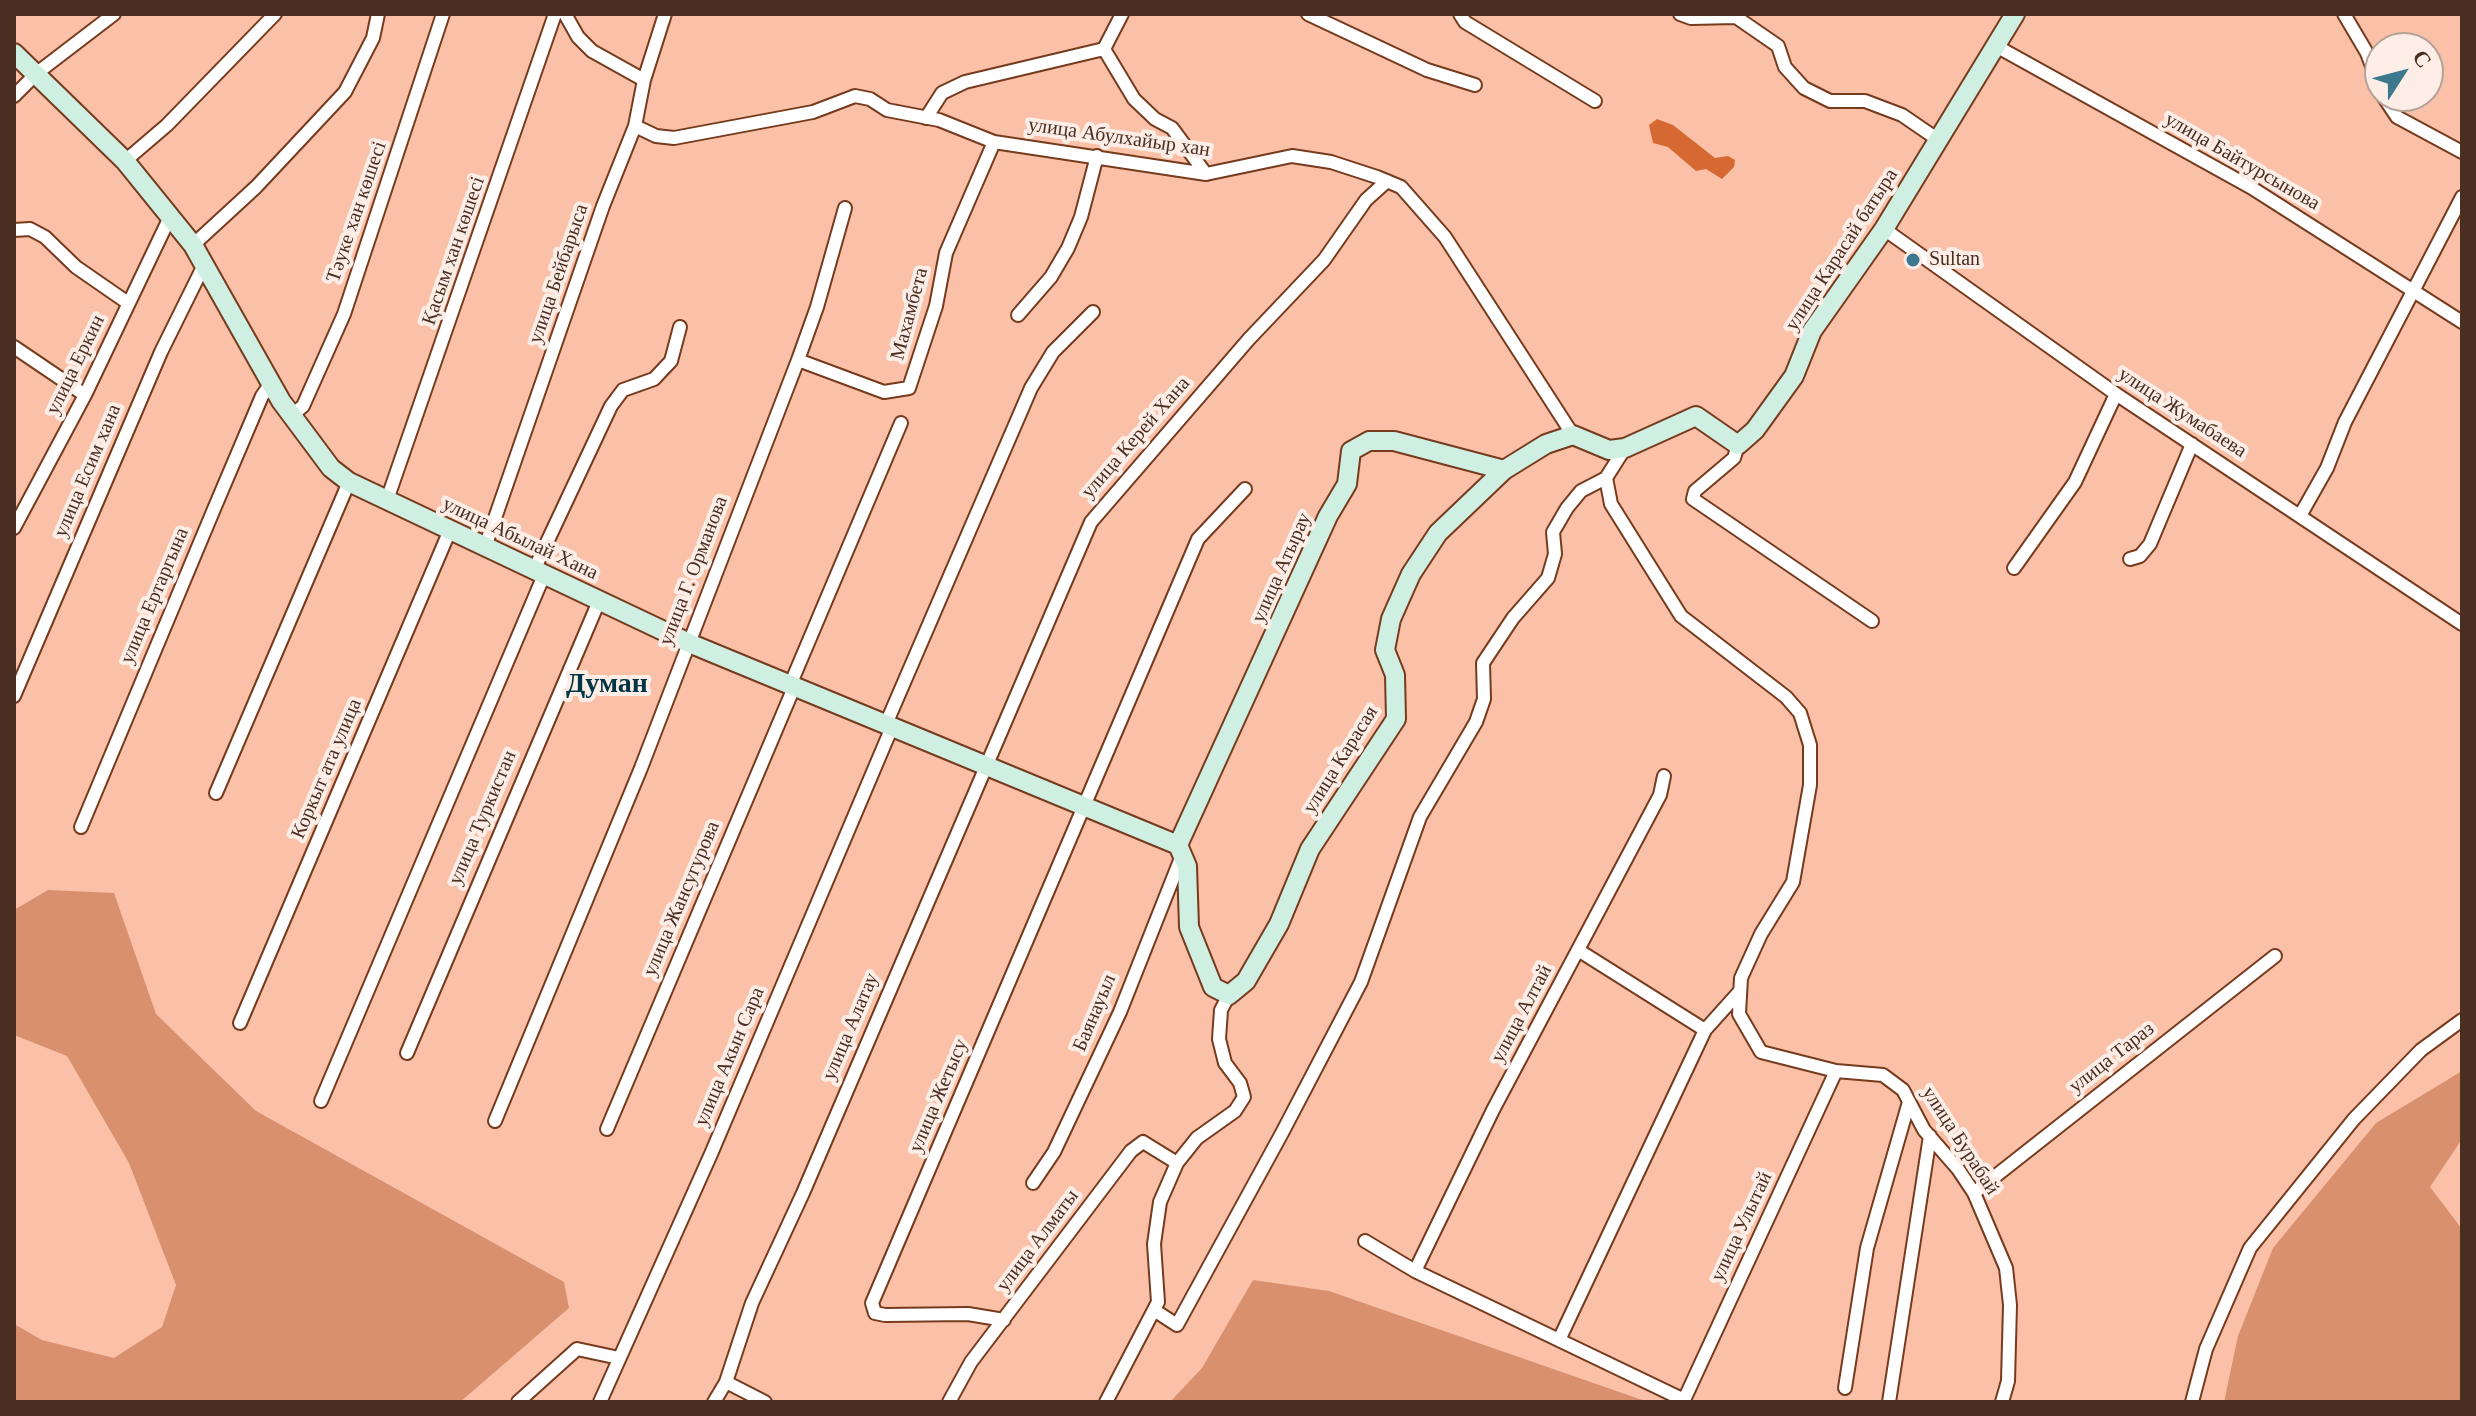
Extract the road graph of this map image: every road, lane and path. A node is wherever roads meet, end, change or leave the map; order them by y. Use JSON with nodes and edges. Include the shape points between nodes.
{"nodes":[{"id":1,"x":114,"y":14,"type":"edge"},
{"id":2,"x":275,"y":14,"type":"edge"},
{"id":3,"x":378,"y":14,"type":"edge"},
{"id":4,"x":443,"y":14,"type":"edge"},
{"id":5,"x":555,"y":14,"type":"edge"},
{"id":6,"x":565,"y":14,"type":"edge"},
{"id":7,"x":665,"y":14,"type":"edge"},
{"id":8,"x":1122,"y":14,"type":"edge"},
{"id":9,"x":1308,"y":14,"type":"edge"},
{"id":10,"x":1460,"y":14,"type":"edge"},
{"id":11,"x":1680,"y":14,"type":"edge"},
{"id":12,"x":2015,"y":14,"type":"edge"},
{"id":13,"x":2344,"y":14,"type":"edge"},
{"id":14,"x":1996,"y":46,"type":"junction"},
{"id":15,"x":2364,"y":48,"type":"edge"},
{"id":16,"x":1104,"y":49,"type":"junction"},
{"id":17,"x":14,"y":53,"type":"edge"},
{"id":18,"x":37,"y":73,"type":"junction"},
{"id":19,"x":644,"y":80,"type":"junction"},
{"id":20,"x":1475,"y":85,"type":"dead end"},
{"id":21,"x":14,"y":96,"type":"edge"},
{"id":22,"x":1595,"y":101,"type":"dead end"},
{"id":23,"x":2394,"y":112,"type":"edge"},
{"id":24,"x":926,"y":118,"type":"junction"},
{"id":25,"x":635,"y":126,"type":"junction"},
{"id":26,"x":1937,"y":139,"type":"junction"},
{"id":27,"x":994,"y":142,"type":"junction"},
{"id":28,"x":2462,"y":152,"type":"edge"},
{"id":29,"x":1097,"y":156,"type":"junction"},
{"id":30,"x":125,"y":161,"type":"junction"},
{"id":31,"x":1206,"y":174,"type":"junction"},
{"id":32,"x":1387,"y":181,"type":"junction"},
{"id":33,"x":2462,"y":197,"type":"edge"},
{"id":34,"x":845,"y":208,"type":"dead end"},
{"id":35,"x":170,"y":217,"type":"junction"},
{"id":36,"x":1884,"y":229,"type":"junction"},
{"id":37,"x":14,"y":230,"type":"edge"},
{"id":38,"x":193,"y":245,"type":"junction"},
{"id":39,"x":205,"y":263,"type":"junction"},
{"id":40,"x":2415,"y":290,"type":"junction"},
{"id":41,"x":128,"y":303,"type":"junction"},
{"id":42,"x":1093,"y":312,"type":"dead end"},
{"id":43,"x":1018,"y":315,"type":"dead end"},
{"id":44,"x":2462,"y":322,"type":"edge"},
{"id":45,"x":680,"y":327,"type":"dead end"},
{"id":46,"x":14,"y":347,"type":"edge"},
{"id":47,"x":798,"y":360,"type":"junction"},
{"id":48,"x":271,"y":383,"type":"junction"},
{"id":49,"x":2116,"y":394,"type":"junction"},
{"id":50,"x":85,"y":395,"type":"junction"},
{"id":51,"x":292,"y":415,"type":"junction"},
{"id":52,"x":901,"y":423,"type":"dead end"},
{"id":53,"x":1573,"y":435,"type":"junction"},
{"id":54,"x":2192,"y":444,"type":"junction"},
{"id":55,"x":1738,"y":445,"type":"junction"},
{"id":56,"x":1625,"y":448,"type":"junction"},
{"id":57,"x":1504,"y":470,"type":"junction"},
{"id":58,"x":1606,"y":478,"type":"junction"},
{"id":59,"x":349,"y":482,"type":"junction"},
{"id":60,"x":1245,"y":489,"type":"dead end"},
{"id":61,"x":387,"y":500,"type":"junction"},
{"id":62,"x":2301,"y":514,"type":"junction"},
{"id":63,"x":14,"y":528,"type":"edge"},
{"id":64,"x":450,"y":530,"type":"junction"},
{"id":65,"x":485,"y":547,"type":"junction"},
{"id":66,"x":2130,"y":559,"type":"dead end"},
{"id":67,"x":2014,"y":568,"type":"dead end"},
{"id":68,"x":539,"y":573,"type":"junction"},
{"id":69,"x":599,"y":601,"type":"junction"},
{"id":70,"x":1872,"y":621,"type":"dead end"},
{"id":71,"x":2462,"y":624,"type":"edge"},
{"id":72,"x":689,"y":643,"type":"junction"},
{"id":73,"x":793,"y":684,"type":"junction"},
{"id":74,"x":14,"y":696,"type":"edge"},
{"id":75,"x":889,"y":725,"type":"junction"},
{"id":76,"x":984,"y":766,"type":"junction"},
{"id":77,"x":1664,"y":776,"type":"dead end"},
{"id":78,"x":216,"y":793,"type":"dead end"},
{"id":79,"x":1083,"y":808,"type":"junction"},
{"id":80,"x":81,"y":827,"type":"dead end"},
{"id":81,"x":1181,"y":849,"type":"junction"},
{"id":82,"x":1578,"y":950,"type":"junction"},
{"id":83,"x":2275,"y":956,"type":"dead end"},
{"id":84,"x":1740,"y":991,"type":"junction"},
{"id":85,"x":1229,"y":995,"type":"junction"},
{"id":86,"x":2462,"y":1020,"type":"edge"},
{"id":87,"x":240,"y":1023,"type":"dead end"},
{"id":88,"x":1705,"y":1030,"type":"junction"},
{"id":89,"x":407,"y":1053,"type":"dead end"},
{"id":90,"x":1836,"y":1071,"type":"junction"},
{"id":91,"x":321,"y":1101,"type":"dead end"},
{"id":92,"x":1909,"y":1102,"type":"junction"},
{"id":93,"x":495,"y":1121,"type":"dead end"},
{"id":94,"x":607,"y":1129,"type":"dead end"},
{"id":95,"x":1930,"y":1136,"type":"junction"},
{"id":96,"x":1177,"y":1163,"type":"junction"},
{"id":97,"x":1033,"y":1183,"type":"dead end"},
{"id":98,"x":1974,"y":1193,"type":"junction"},
{"id":99,"x":1365,"y":1241,"type":"dead end"},
{"id":100,"x":1415,"y":1271,"type":"junction"},
{"id":101,"x":1154,"y":1310,"type":"junction"},
{"id":102,"x":1004,"y":1320,"type":"junction"},
{"id":103,"x":1559,"y":1340,"type":"junction"},
{"id":104,"x":619,"y":1358,"type":"junction"},
{"id":105,"x":726,"y":1382,"type":"junction"},
{"id":106,"x":1845,"y":1388,"type":"dead end"},
{"id":107,"x":518,"y":1402,"type":"edge"},
{"id":108,"x":600,"y":1402,"type":"edge"},
{"id":109,"x":714,"y":1402,"type":"edge"},
{"id":110,"x":765,"y":1402,"type":"edge"},
{"id":111,"x":949,"y":1402,"type":"edge"},
{"id":112,"x":1106,"y":1402,"type":"edge"},
{"id":113,"x":1889,"y":1402,"type":"edge"},
{"id":114,"x":2002,"y":1402,"type":"edge"},
{"id":115,"x":2192,"y":1402,"type":"edge"}],
"edges":[{"from":1,"to":18,"type":"street"},
{"from":2,"to":30,"type":"street"},
{"from":3,"to":38,"type":"street","via":[[373,38],[345,92]]},
{"from":4,"to":51,"type":"street","name":"Тәуке хан көшесі","via":[[344,314],[303,406]]},
{"from":5,"to":61,"type":"street","name":"Қасым хан көшесі"},
{"from":6,"to":19,"type":"street","via":[[592,51]]},
{"from":7,"to":19,"type":"street","name":"улица Бейбарыса"},
{"from":8,"to":16,"type":"street"},
{"from":9,"to":20,"type":"street","via":[[1427,70]]},
{"from":10,"to":22,"type":"street","via":[[1465,22]]},
{"from":11,"to":26,"type":"street","via":[[1736,17],[1778,46],[1785,67],[1804,88],[1830,101],[1865,101],[1902,115]]},
{"from":12,"to":14,"type":"street","name":"улица Карасай батыра"},
{"from":13,"to":15,"type":"street"},
{"from":14,"to":26,"type":"street","name":"улица Карасай батыра"},
{"from":14,"to":40,"type":"street","name":"улица Байтурсынова","via":[[2252,188]]},
{"from":16,"to":24,"type":"street","via":[[965,82],[942,93]]},
{"from":16,"to":31,"type":"street","via":[[1134,99],[1172,128]]},
{"from":17,"to":18,"type":"street","name":"улица Абылай Хана"},
{"from":18,"to":21,"type":"street"},
{"from":18,"to":30,"type":"street","name":"улица Абылай Хана"},
{"from":19,"to":25,"type":"street","name":"улица Бейбарыса"},
{"from":23,"to":28,"type":"street"},
{"from":24,"to":25,"type":"street","name":"улица Абулхайыр хан","via":[[855,96],[813,112],[674,138]]},
{"from":24,"to":27,"type":"street","name":"улица Абулхайыр хан"},
{"from":25,"to":65,"type":"street","name":"улица Бейбарыса"},
{"from":26,"to":36,"type":"street","name":"улица Карасай батыра"},
{"from":27,"to":29,"type":"street","name":"улица Абулхайыр хан"},
{"from":27,"to":47,"type":"street","name":"Махамбета","via":[[946,253],[936,306],[909,388],[884,392]]},
{"from":29,"to":31,"type":"street","name":"улица Абулхайыр хан"},
{"from":29,"to":43,"type":"street","via":[[1068,248]]},
{"from":30,"to":35,"type":"street","name":"улица Абылай Хана"},
{"from":31,"to":32,"type":"street","name":"улица Абулхайыр хан","via":[[1292,156],[1331,162]]},
{"from":32,"to":53,"type":"street","name":"улица Абулхайыр хан","via":[[1401,187],[1445,237]]},
{"from":32,"to":76,"type":"street","name":"улица Керей Хана","via":[[1366,200],[1324,260],[1091,522]]},
{"from":33,"to":40,"type":"street"},
{"from":34,"to":47,"type":"street","name":"улица Г. Орманова"},
{"from":35,"to":38,"type":"street","name":"улица Абылай Хана"},
{"from":35,"to":41,"type":"street","name":"улица Еркин"},
{"from":36,"to":49,"type":"street","name":"улица Жумабаева"},
{"from":36,"to":55,"type":"street","name":"улица Карасай батыра","via":[[1812,331],[1794,376]]},
{"from":37,"to":41,"type":"street","via":[[30,229],[45,237],[76,267]]},
{"from":38,"to":39,"type":"street","name":"улица Абылай Хана"},
{"from":39,"to":48,"type":"street","name":"улица Абылай Хана"},
{"from":39,"to":74,"type":"street","name":"улица Есим хана","via":[[161,352]]},
{"from":40,"to":44,"type":"street","name":"улица Байтурсынова"},
{"from":40,"to":62,"type":"street"},
{"from":41,"to":50,"type":"street","name":"улица Еркин"},
{"from":42,"to":75,"type":"street","name":"улица Акын Сара","via":[[1053,352],[1031,388]]},
{"from":45,"to":68,"type":"street","via":[[671,361],[654,379],[623,390],[611,406]]},
{"from":46,"to":50,"type":"street"},
{"from":47,"to":72,"type":"street","name":"улица Г. Орманова"},
{"from":48,"to":51,"type":"street","name":"улица Абылай Хана"},
{"from":48,"to":80,"type":"street","name":"улица Ертаргына"},
{"from":49,"to":54,"type":"street","name":"улица Жумабаева"},
{"from":49,"to":67,"type":"street","via":[[2075,482]]},
{"from":50,"to":63,"type":"street","name":"улица Еркин"},
{"from":51,"to":59,"type":"street","name":"улица Абылай Хана","via":[[331,468]]},
{"from":52,"to":73,"type":"street","name":"улица Жансугурова"},
{"from":53,"to":56,"type":"street","via":[[1609,450]]},
{"from":53,"to":57,"type":"street","via":[[1546,444]]},
{"from":54,"to":62,"type":"street","name":"улица Жумабаева"},
{"from":54,"to":66,"type":"street","via":[[2150,544]]},
{"from":55,"to":56,"type":"street","via":[[1696,416]]},
{"from":55,"to":70,"type":"street","via":[[1734,458],[1695,491],[1693,499]]},
{"from":56,"to":58,"type":"street"},
{"from":57,"to":81,"type":"street","name":"улица Атырау","via":[[1394,441],[1369,441],[1351,451],[1347,484],[1328,516]]},
{"from":57,"to":85,"type":"street","name":"улица Карасая","via":[[1438,533],[1411,574],[1391,619],[1385,650],[1395,675],[1396,719],[1310,849],[1279,924],[1246,981]]},
{"from":58,"to":84,"type":"street","via":[[1611,504],[1681,616],[1786,697],[1800,713],[1810,745],[1810,785],[1793,882],[1761,934]]},
{"from":58,"to":101,"type":"street","via":[[1581,491],[1567,508],[1553,532],[1555,554],[1548,578],[1483,663],[1484,699],[1476,722],[1420,817],[1361,982],[1282,1133],[1177,1325]]},
{"from":59,"to":61,"type":"street","name":"улица Абылай Хана"},
{"from":59,"to":78,"type":"street"},
{"from":60,"to":79,"type":"street","via":[[1198,539]]},
{"from":61,"to":64,"type":"street","name":"улица Абылай Хана"},
{"from":62,"to":71,"type":"street","name":"улица Жумабаева"},
{"from":64,"to":65,"type":"street","name":"улица Абылай Хана"},
{"from":64,"to":87,"type":"street","name":"Коркыт ата улица"},
{"from":65,"to":68,"type":"street","name":"улица Абылай Хана"},
{"from":68,"to":69,"type":"street","name":"улица Абылай Хана"},
{"from":68,"to":91,"type":"street"},
{"from":69,"to":72,"type":"street","name":"улица Абылай Хана"},
{"from":69,"to":89,"type":"street","name":"улица Туркистан"},
{"from":72,"to":73,"type":"street","name":"улица Абылай Хана"},
{"from":72,"to":93,"type":"street","name":"улица Г. Орманова"},
{"from":73,"to":75,"type":"street","name":"улица Абылай Хана"},
{"from":73,"to":94,"type":"street","name":"улица Жансугурова"},
{"from":75,"to":76,"type":"street","name":"улица Абылай Хана"},
{"from":75,"to":104,"type":"street","name":"улица Акын Сара","via":[[711,1154]]},
{"from":76,"to":79,"type":"street","name":"улица Абылай Хана"},
{"from":76,"to":105,"type":"street","name":"улица Алатау","via":[[752,1303]]},
{"from":77,"to":82,"type":"street","name":"улица Алтай","via":[[1660,795]]},
{"from":79,"to":81,"type":"street","name":"улица Абылай Хана"},
{"from":79,"to":102,"type":"street","name":"улица Жетысу","via":[[872,1303],[875,1313],[885,1315],[968,1314]]},
{"from":81,"to":85,"type":"street","via":[[1187,866],[1189,927],[1213,987]]},
{"from":81,"to":97,"type":"street","name":"Баянауыл","via":[[1120,1012],[1054,1152]]},
{"from":82,"to":88,"type":"street"},
{"from":82,"to":100,"type":"street","name":"улица Алтай"},
{"from":83,"to":98,"type":"street","name":"улица Тараз"},
{"from":84,"to":88,"type":"street"},
{"from":84,"to":90,"type":"street","name":"улица Бурабай","via":[[1739,1014],[1761,1052]]},
{"from":85,"to":96,"type":"street","via":[[1221,1010],[1219,1039],[1244,1097]]},
{"from":86,"to":115,"type":"street","via":[[2421,1050],[2354,1119],[2250,1248],[2206,1349]]},
{"from":88,"to":103,"type":"street"},
{"from":90,"to":92,"type":"street","name":"улица Бурабай","via":[[1883,1075],[1903,1090]]},
{"from":90,"to":103,"type":"street","name":"улица Улытай","via":[[1684,1400]]},
{"from":92,"to":95,"type":"street","name":"улица Бурабай"},
{"from":92,"to":106,"type":"street","via":[[1867,1248]]},
{"from":95,"to":98,"type":"street","name":"улица Бурабай"},
{"from":95,"to":113,"type":"street"},
{"from":96,"to":101,"type":"street","via":[[1160,1202]]},
{"from":96,"to":102,"type":"street","name":"улица Алматы","via":[[1143,1142],[1131,1151]]},
{"from":98,"to":114,"type":"street","name":"улица Бурабай","via":[[2006,1268],[2008,1381]]},
{"from":99,"to":100,"type":"street"},
{"from":100,"to":103,"type":"street"},
{"from":101,"to":112,"type":"street"},
{"from":102,"to":111,"type":"street","name":"улица Алматы","via":[[971,1362]]},
{"from":104,"to":107,"type":"street","via":[[577,1349]]},
{"from":104,"to":108,"type":"street","name":"улица Акын Сара"},
{"from":105,"to":109,"type":"street","name":"улица Алатау"},
{"from":105,"to":110,"type":"street"}]}
